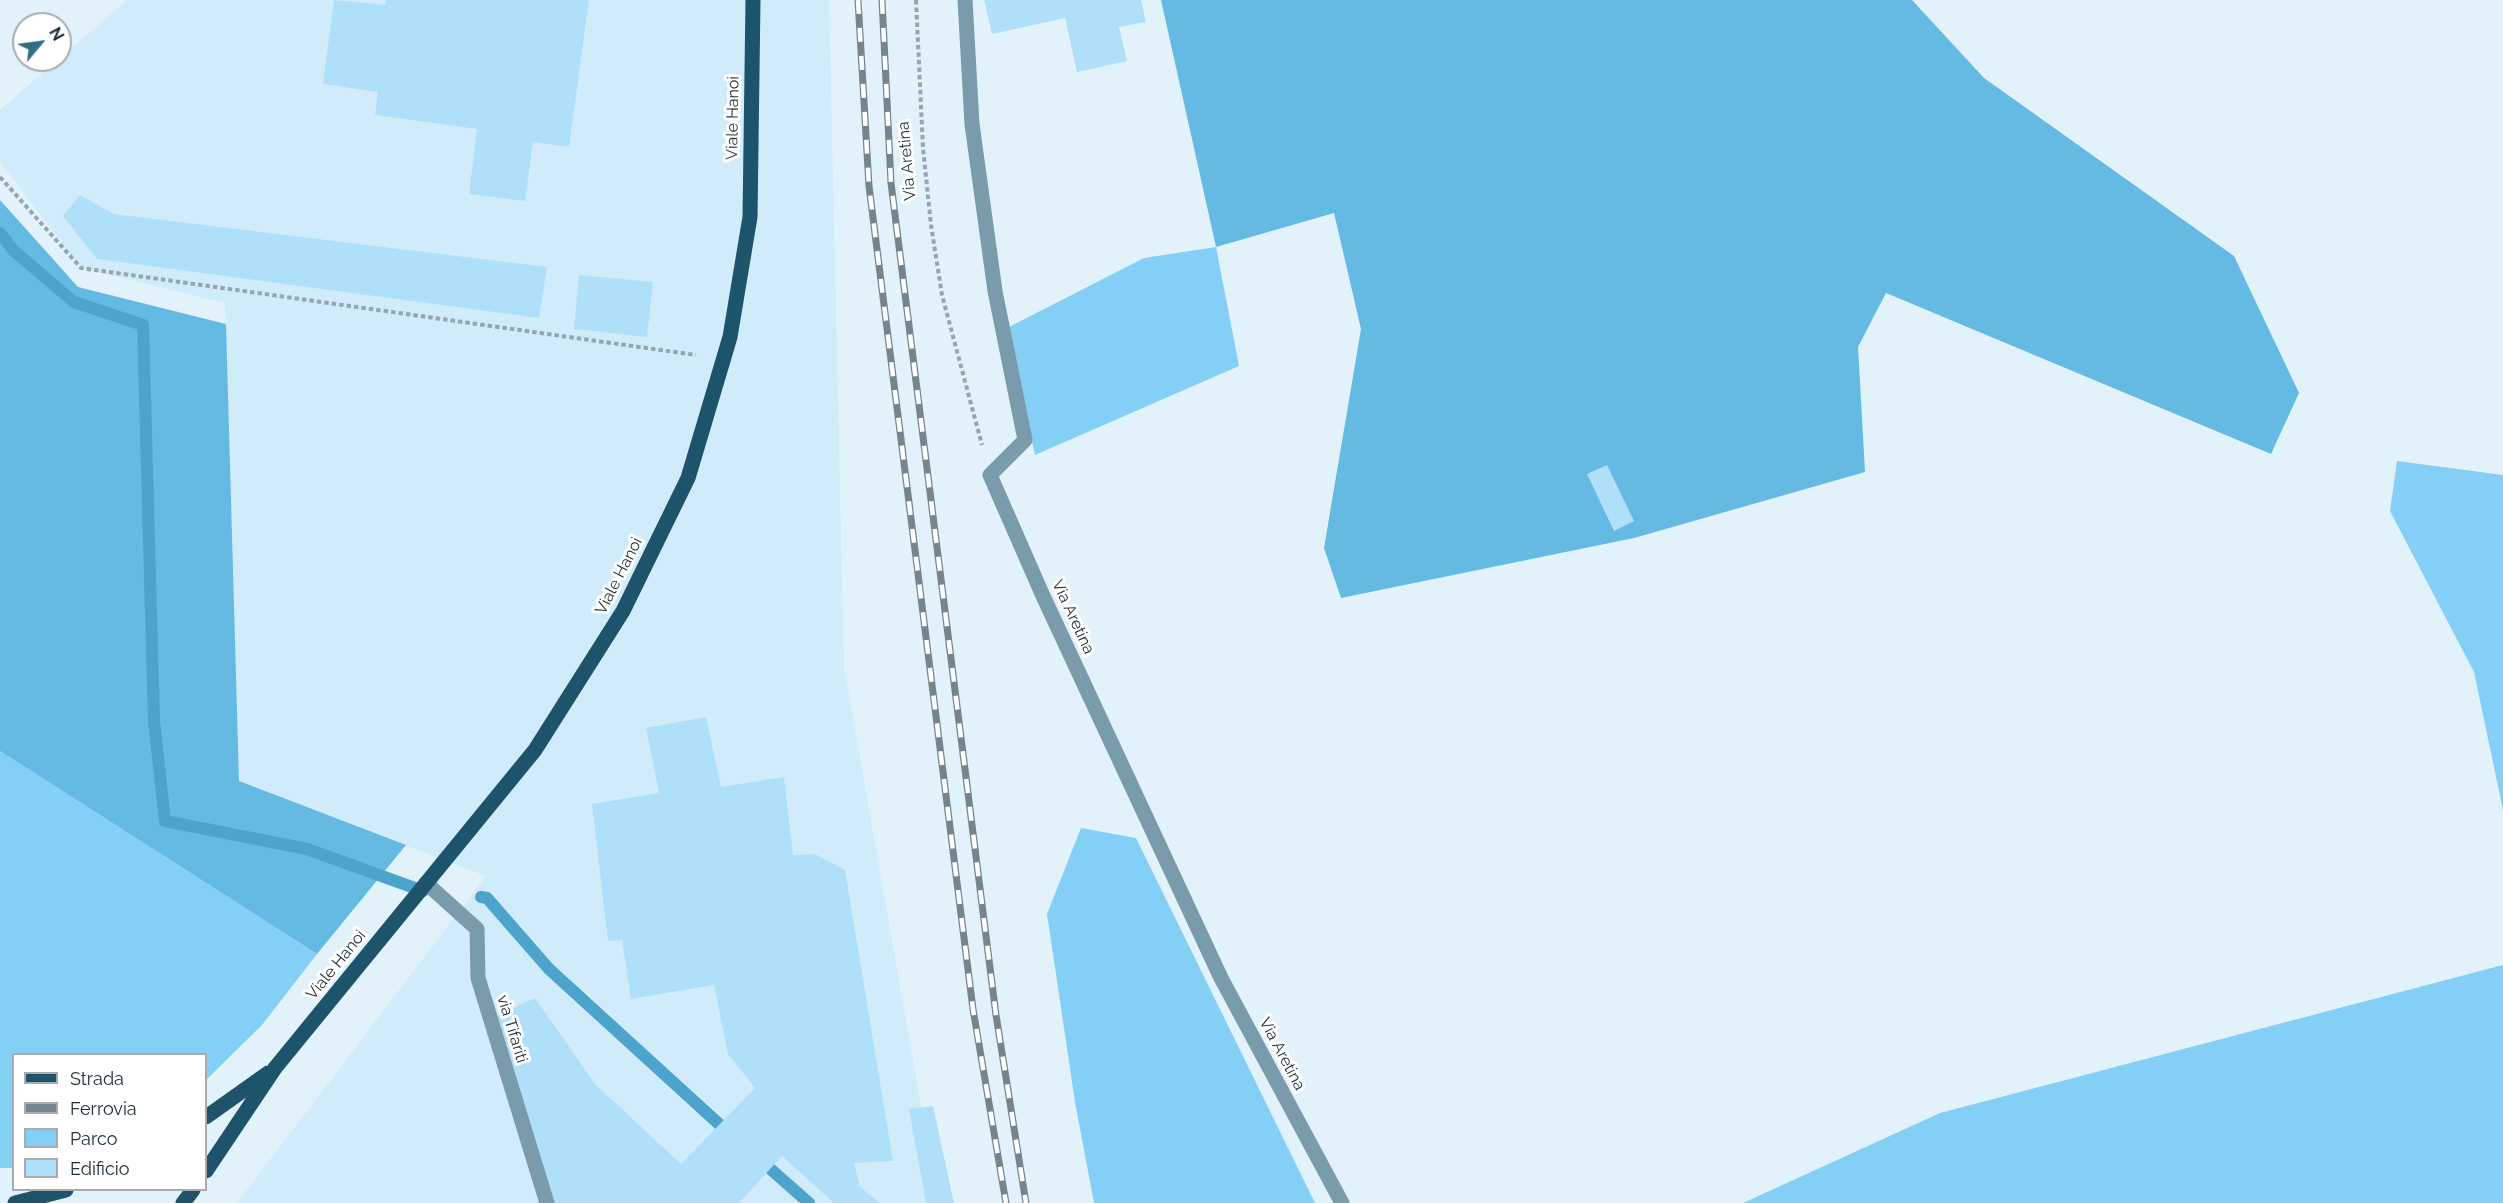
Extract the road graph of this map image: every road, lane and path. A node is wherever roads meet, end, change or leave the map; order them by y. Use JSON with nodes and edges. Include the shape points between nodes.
{"nodes":[{"id":1,"x":753,"y":0,"type":"edge"},
{"id":2,"x":916,"y":0,"type":"edge"},
{"id":3,"x":965,"y":0,"type":"edge"},
{"id":4,"x":0,"y":177,"type":"edge"},
{"id":5,"x":724,"y":359,"type":"junction"},
{"id":6,"x":990,"y":475,"type":"junction"},
{"id":7,"x":426,"y":883,"type":"junction"},
{"id":8,"x":275,"y":1068,"type":"junction"},
{"id":9,"x":207,"y":1116,"type":"edge"},
{"id":10,"x":207,"y":1169,"type":"edge"},
{"id":11,"x":62,"y":1191,"type":"edge"},
{"id":12,"x":192,"y":1191,"type":"edge"},
{"id":13,"x":15,"y":1203,"type":"edge"},
{"id":14,"x":183,"y":1203,"type":"edge"},
{"id":15,"x":547,"y":1203,"type":"edge"},
{"id":16,"x":1342,"y":1203,"type":"edge"}],
"edges":[{"from":1,"to":5,"type":"main road","name":"Viale Hanoi","via":[[750,217]]},
{"from":2,"to":6,"type":"path","name":"Via Aretina","via":[[922,137],[931,225],[942,295]]},
{"from":3,"to":6,"type":"street","via":[[972,124],[993,279],[1025,440]]},
{"from":4,"to":5,"type":"path","via":[[81,268]]},
{"from":5,"to":7,"type":"main road","name":"Viale Hanoi","via":[[688,478],[623,611],[535,750]]},
{"from":6,"to":16,"type":"street","name":"Via Aretina","via":[[1221,978]]},
{"from":7,"to":8,"type":"main road","name":"Viale Hanoi"},
{"from":7,"to":15,"type":"street","name":"via Tifariti","via":[[477,929],[478,978]]},
{"from":8,"to":9,"type":"main road","name":"Viale Hanoi"},
{"from":8,"to":10,"type":"main road","name":"Viale Hanoi"},
{"from":11,"to":13,"type":"main road"},
{"from":12,"to":14,"type":"main road"}]}
